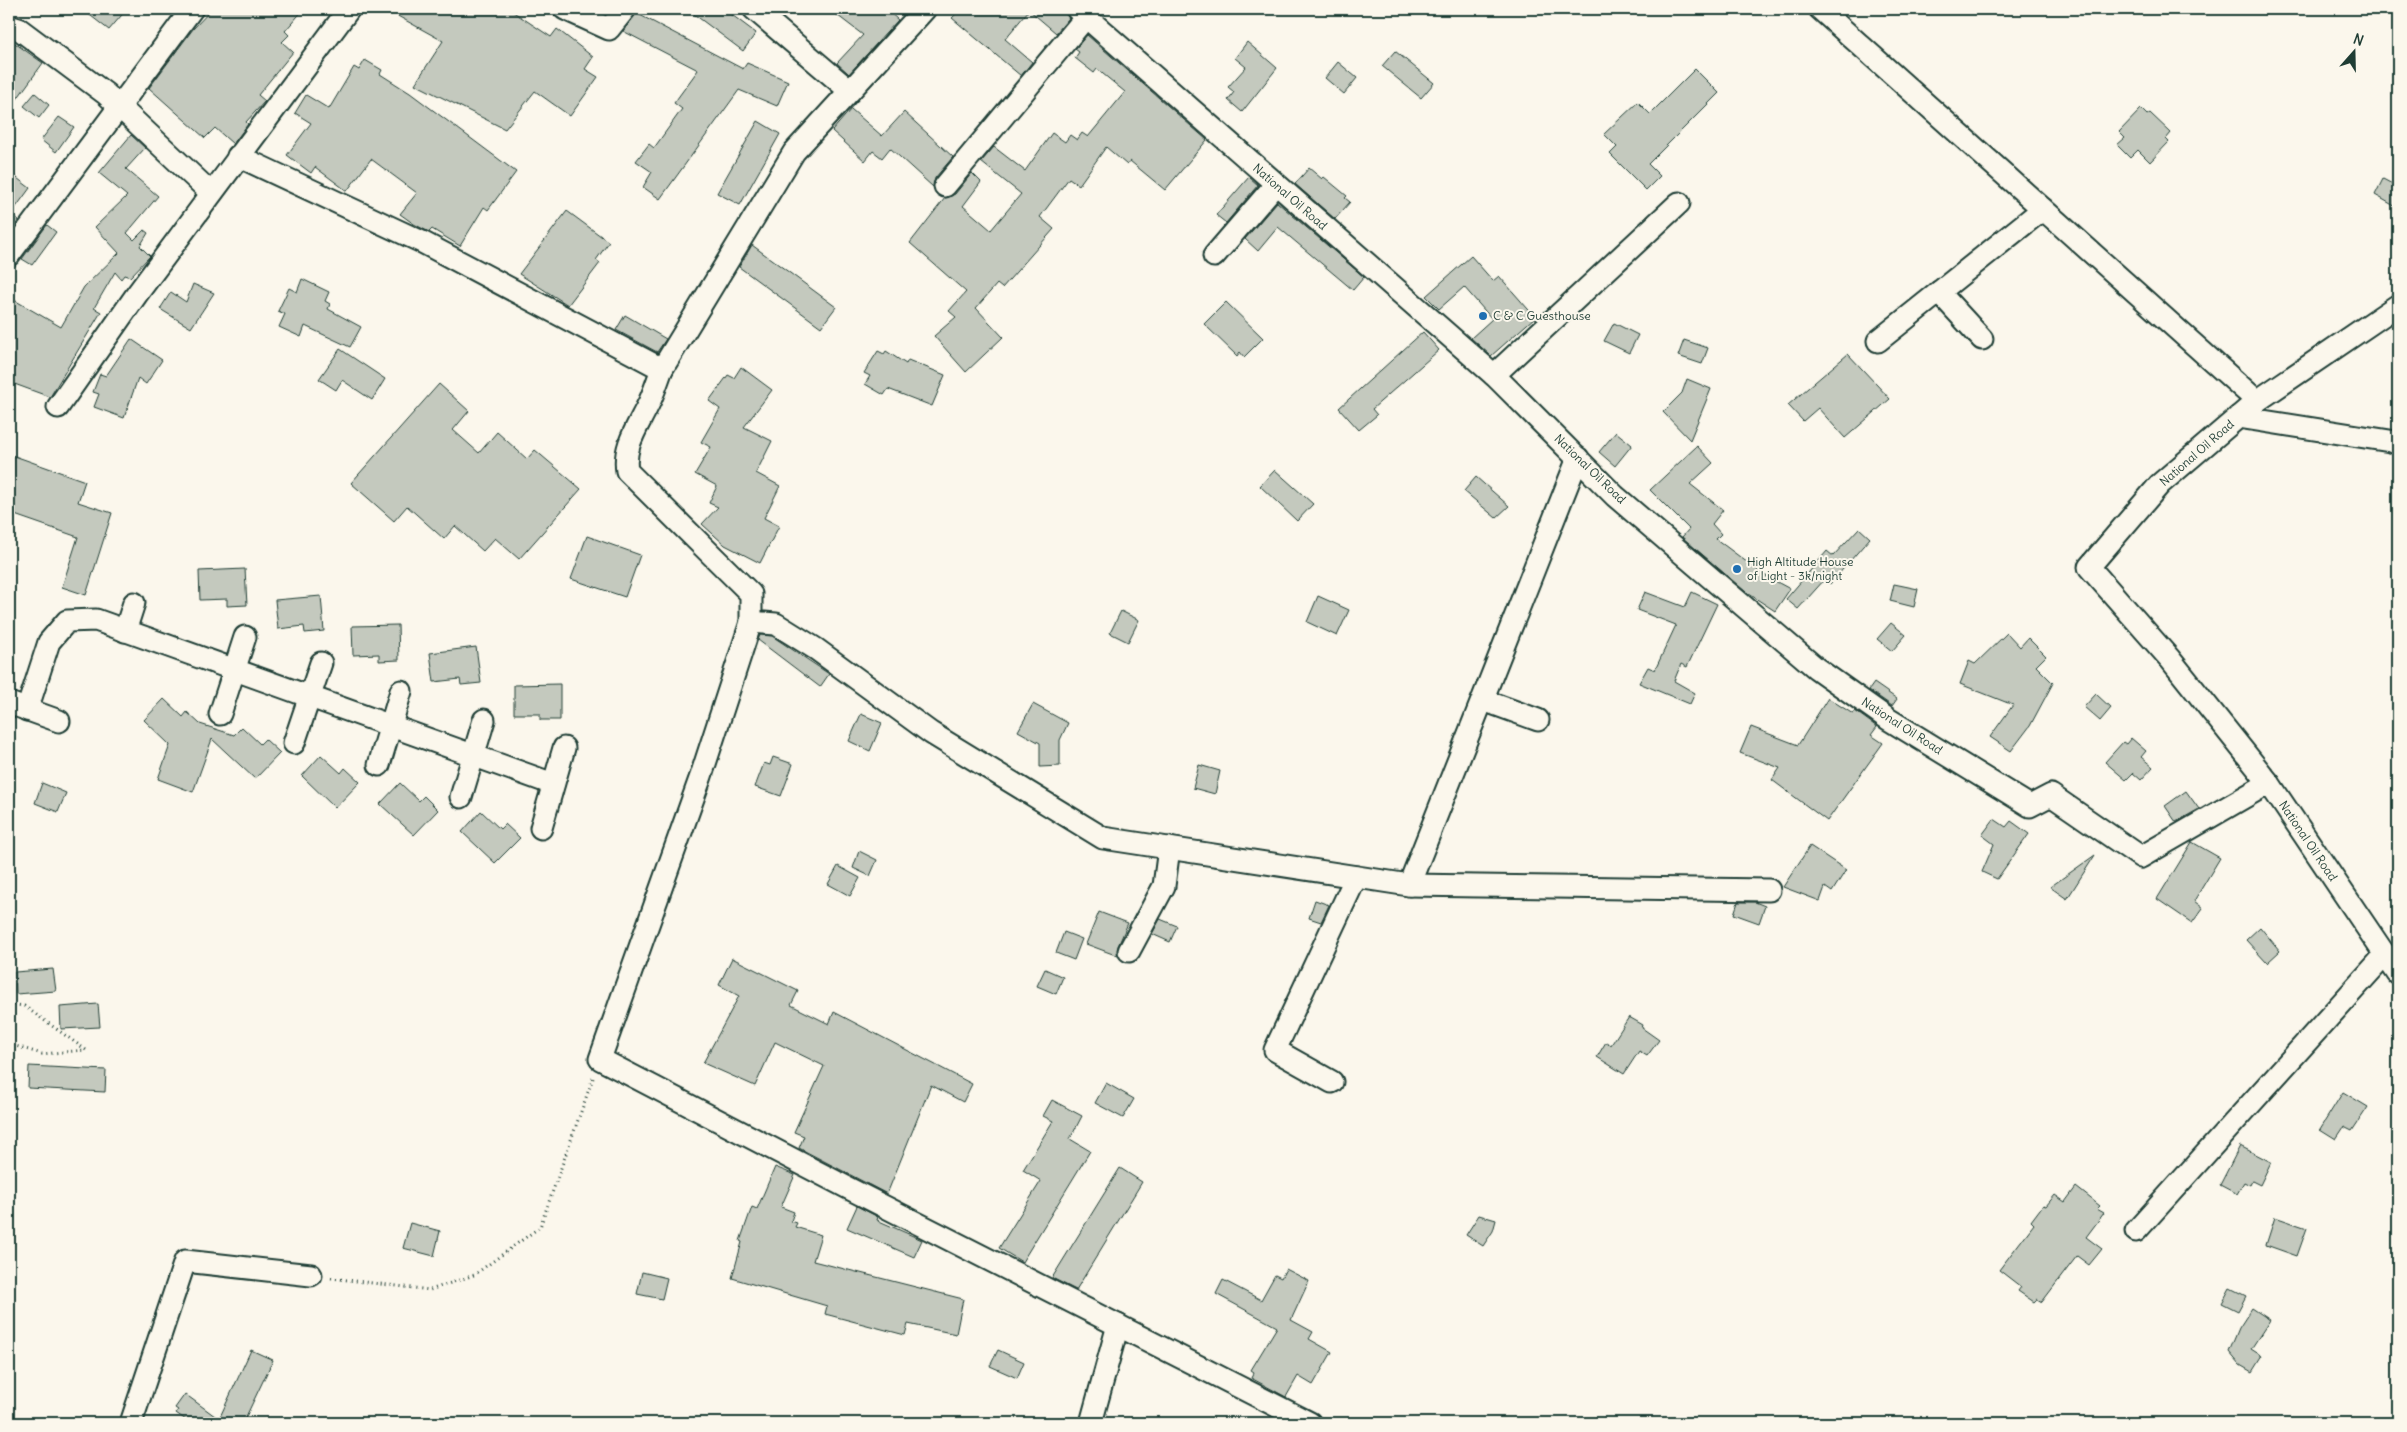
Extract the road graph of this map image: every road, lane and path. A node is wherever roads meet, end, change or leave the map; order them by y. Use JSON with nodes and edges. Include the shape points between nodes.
{"nodes":[{"id":1,"x":192,"y":9,"type":"edge"},
{"id":2,"x":349,"y":9,"type":"edge"},
{"id":3,"x":565,"y":9,"type":"edge"},
{"id":4,"x":625,"y":9,"type":"edge"},
{"id":5,"x":754,"y":9,"type":"edge"},
{"id":6,"x":925,"y":9,"type":"edge"},
{"id":7,"x":1820,"y":9,"type":"edge"},
{"id":8,"x":1082,"y":13,"type":"edge"},
{"id":9,"x":9,"y":26,"type":"edge"},
{"id":10,"x":850,"y":91,"type":"junction"},
{"id":11,"x":118,"y":107,"type":"junction"},
{"id":12,"x":238,"y":156,"type":"junction"},
{"id":13,"x":1276,"y":185,"type":"junction"},
{"id":14,"x":944,"y":186,"type":"dead end"},
{"id":15,"x":211,"y":193,"type":"junction"},
{"id":16,"x":1679,"y":203,"type":"dead end"},
{"id":17,"x":2043,"y":209,"type":"junction"},
{"id":18,"x":9,"y":256,"type":"edge"},
{"id":19,"x":1214,"y":256,"type":"dead end"},
{"id":20,"x":1939,"y":292,"type":"junction"},
{"id":21,"x":2398,"y":305,"type":"edge"},
{"id":22,"x":1982,"y":339,"type":"dead end"},
{"id":23,"x":1878,"y":341,"type":"dead end"},
{"id":24,"x":662,"y":369,"type":"junction"},
{"id":25,"x":1494,"y":375,"type":"junction"},
{"id":26,"x":2257,"y":401,"type":"junction"},
{"id":27,"x":58,"y":407,"type":"dead end"},
{"id":28,"x":2238,"y":417,"type":"junction"},
{"id":29,"x":2398,"y":444,"type":"edge"},
{"id":30,"x":1578,"y":458,"type":"junction"},
{"id":31,"x":134,"y":603,"type":"dead end"},
{"id":32,"x":751,"y":622,"type":"junction"},
{"id":33,"x":125,"y":630,"type":"junction"},
{"id":34,"x":245,"y":637,"type":"dead end"},
{"id":35,"x":321,"y":663,"type":"dead end"},
{"id":36,"x":235,"y":670,"type":"junction"},
{"id":37,"x":401,"y":691,"type":"dead end"},
{"id":38,"x":310,"y":697,"type":"junction"},
{"id":39,"x":1482,"y":700,"type":"junction"},
{"id":40,"x":18,"y":706,"type":"edge"},
{"id":41,"x":220,"y":714,"type":"dead end"},
{"id":42,"x":484,"y":720,"type":"dead end"},
{"id":43,"x":1538,"y":720,"type":"dead end"},
{"id":44,"x":59,"y":721,"type":"dead end"},
{"id":45,"x":390,"y":726,"type":"junction"},
{"id":46,"x":294,"y":743,"type":"dead end"},
{"id":47,"x":564,"y":748,"type":"dead end"},
{"id":48,"x":474,"y":756,"type":"junction"},
{"id":49,"x":379,"y":765,"type":"dead end"},
{"id":50,"x":2269,"y":783,"type":"junction"},
{"id":51,"x":553,"y":784,"type":"junction"},
{"id":52,"x":462,"y":797,"type":"dead end"},
{"id":53,"x":541,"y":828,"type":"dead end"},
{"id":54,"x":1169,"y":848,"type":"junction"},
{"id":55,"x":1356,"y":877,"type":"junction"},
{"id":56,"x":1410,"y":885,"type":"junction"},
{"id":57,"x":1769,"y":890,"type":"dead end"},
{"id":58,"x":1129,"y":951,"type":"dead end"},
{"id":59,"x":2385,"y":955,"type":"junction"},
{"id":60,"x":2398,"y":974,"type":"edge"},
{"id":61,"x":9,"y":1004,"type":"edge"},
{"id":62,"x":9,"y":1044,"type":"edge"},
{"id":63,"x":600,"y":1059,"type":"junction"},
{"id":64,"x":1332,"y":1082,"type":"dead end"},
{"id":65,"x":2136,"y":1230,"type":"dead end"},
{"id":66,"x":311,"y":1276,"type":"joint"},
{"id":67,"x":1118,"y":1325,"type":"junction"},
{"id":68,"x":132,"y":1423,"type":"edge"},
{"id":69,"x":1091,"y":1423,"type":"edge"},
{"id":70,"x":1310,"y":1423,"type":"edge"}],
"edges":[{"from":1,"to":11,"type":"street"},
{"from":2,"to":12,"type":"street"},
{"from":3,"to":4,"type":"street","via":[[609,29]]},
{"from":5,"to":10,"type":"street"},
{"from":6,"to":10,"type":"street"},
{"from":7,"to":17,"type":"street"},
{"from":8,"to":13,"type":"street","name":"National Oil Road"},
{"from":8,"to":14,"type":"street"},
{"from":9,"to":11,"type":"street","via":[[19,29]]},
{"from":10,"to":24,"type":"street","via":[[794,152]]},
{"from":11,"to":15,"type":"street"},
{"from":11,"to":18,"type":"street"},
{"from":12,"to":15,"type":"street"},
{"from":12,"to":24,"type":"street","via":[[422,242]]},
{"from":13,"to":19,"type":"street"},
{"from":13,"to":25,"type":"street","name":"National Oil Road"},
{"from":15,"to":27,"type":"street"},
{"from":16,"to":25,"type":"street"},
{"from":17,"to":20,"type":"street"},
{"from":17,"to":26,"type":"street"},
{"from":20,"to":22,"type":"street"},
{"from":20,"to":23,"type":"street"},
{"from":21,"to":26,"type":"street","name":"National Oil Road"},
{"from":24,"to":32,"type":"street","via":[[627,452],[627,471],[752,594]]},
{"from":25,"to":30,"type":"street","name":"National Oil Road"},
{"from":26,"to":28,"type":"street","name":"National Oil Road"},
{"from":28,"to":29,"type":"street"},
{"from":28,"to":50,"type":"street","name":"National Oil Road","via":[[2160,484],[2089,566],[2170,659]]},
{"from":30,"to":39,"type":"street"},
{"from":30,"to":50,"type":"street","name":"National Oil Road","via":[[1615,496],[1816,668],[1888,720],[2030,806],[2051,795],[2141,857]]},
{"from":31,"to":33,"type":"street"},
{"from":32,"to":54,"type":"street","via":[[776,624],[816,649],[931,733],[1103,838]]},
{"from":32,"to":63,"type":"street","via":[[701,776]]},
{"from":33,"to":36,"type":"street"},
{"from":33,"to":40,"type":"street","via":[[96,620],[67,621],[49,642]]},
{"from":34,"to":36,"type":"street"},
{"from":35,"to":38,"type":"street"},
{"from":36,"to":38,"type":"street"},
{"from":36,"to":41,"type":"street"},
{"from":37,"to":45,"type":"street"},
{"from":38,"to":45,"type":"street"},
{"from":38,"to":46,"type":"street"},
{"from":39,"to":43,"type":"street"},
{"from":39,"to":56,"type":"street"},
{"from":40,"to":44,"type":"street"},
{"from":42,"to":48,"type":"street"},
{"from":45,"to":48,"type":"street"},
{"from":45,"to":49,"type":"street"},
{"from":47,"to":51,"type":"street"},
{"from":48,"to":51,"type":"street"},
{"from":48,"to":52,"type":"street"},
{"from":50,"to":59,"type":"street","name":"National Oil Road"},
{"from":51,"to":53,"type":"street"},
{"from":54,"to":55,"type":"street"},
{"from":54,"to":58,"type":"street","via":[[1164,886]]},
{"from":55,"to":56,"type":"street"},
{"from":55,"to":64,"type":"street","via":[[1275,1050]]},
{"from":56,"to":57,"type":"street"},
{"from":59,"to":60,"type":"street","name":"National Oil Road"},
{"from":59,"to":65,"type":"street"},
{"from":61,"to":62,"type":"path","via":[[24,1006],[86,1050],[42,1054]]},
{"from":63,"to":66,"type":"path","via":[[540,1227],[474,1275],[430,1290]]},
{"from":63,"to":67,"type":"street"},
{"from":66,"to":68,"type":"street","via":[[185,1261]]},
{"from":67,"to":69,"type":"street"},
{"from":67,"to":70,"type":"street"}]}
